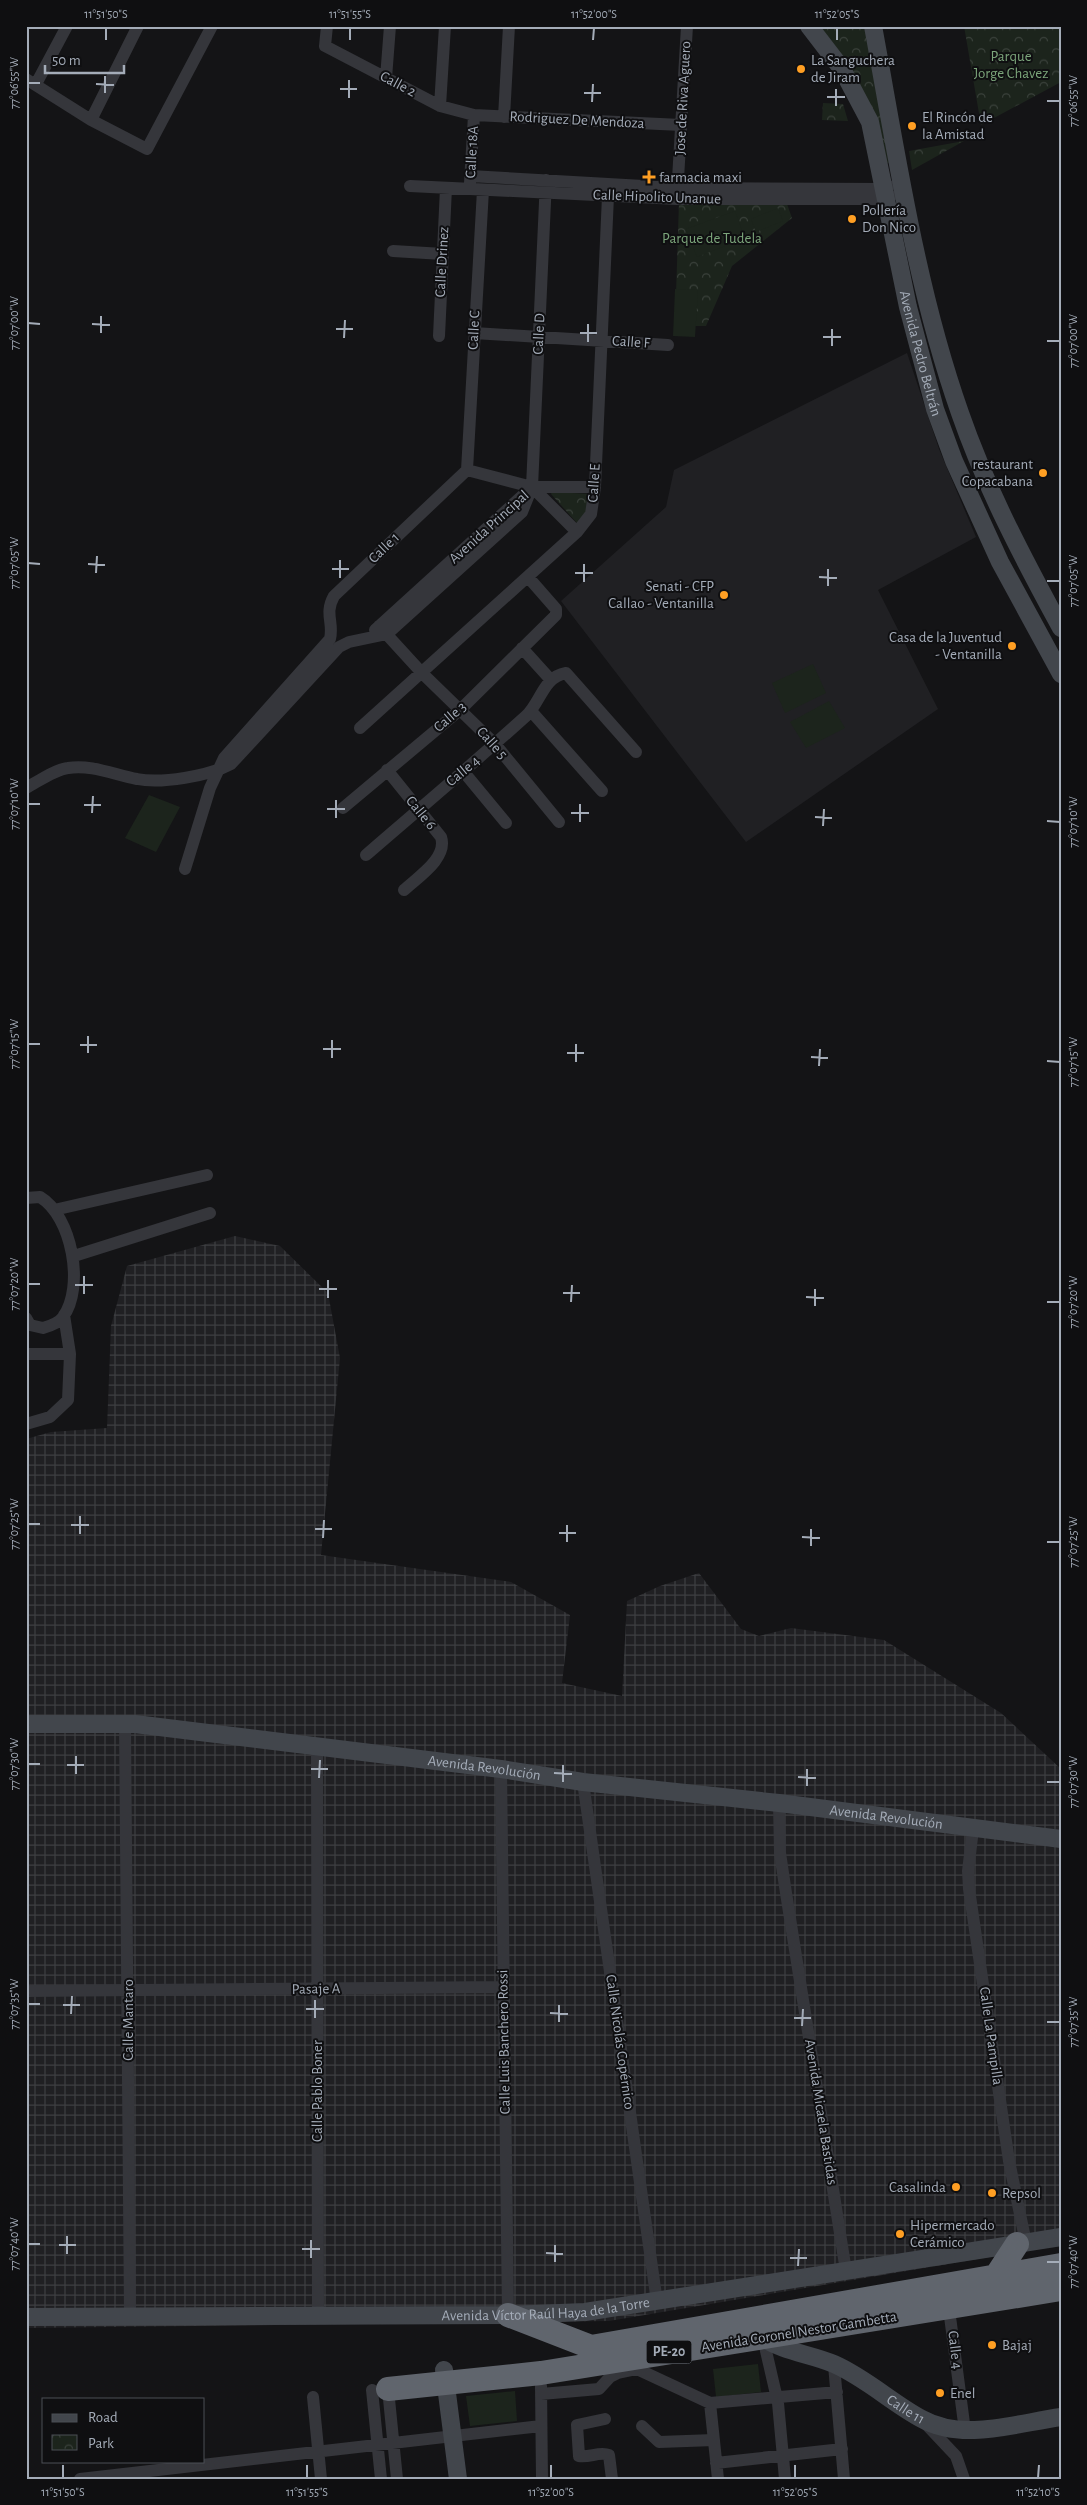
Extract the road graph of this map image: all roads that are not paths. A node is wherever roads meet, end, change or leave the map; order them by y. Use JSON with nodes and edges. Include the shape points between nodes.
{"nodes":[{"id":1,"x":67,"y":26,"type":"edge"},
{"id":2,"x":138,"y":26,"type":"edge"},
{"id":3,"x":212,"y":26,"type":"edge"},
{"id":4,"x":327,"y":26,"type":"edge"},
{"id":5,"x":390,"y":26,"type":"edge"},
{"id":6,"x":445,"y":26,"type":"edge"},
{"id":7,"x":687,"y":26,"type":"edge"},
{"id":8,"x":809,"y":26,"type":"edge"},
{"id":9,"x":873,"y":26,"type":"edge"},
{"id":10,"x":509,"y":30,"type":"edge"},
{"id":11,"x":386,"y":78,"type":"junction"},
{"id":12,"x":31,"y":82,"type":"edge"},
{"id":13,"x":440,"y":106,"type":"junction"},
{"id":14,"x":474,"y":115,"type":"junction"},
{"id":15,"x":504,"y":117,"type":"junction"},
{"id":16,"x":91,"y":120,"type":"junction"},
{"id":17,"x":681,"y":125,"type":"junction"},
{"id":18,"x":474,"y":185,"type":"junction"},
{"id":19,"x":902,"y":185,"type":"junction"},
{"id":20,"x":410,"y":186,"type":"dead end"},
{"id":21,"x":546,"y":187,"type":"junction"},
{"id":22,"x":446,"y":188,"type":"junction"},
{"id":23,"x":677,"y":194,"type":"junction"},
{"id":24,"x":885,"y":194,"type":"junction"},
{"id":25,"x":608,"y":196,"type":"junction"},
{"id":26,"x":393,"y":251,"type":"dead end"},
{"id":27,"x":443,"y":254,"type":"junction"},
{"id":28,"x":474,"y":333,"type":"junction"},
{"id":29,"x":439,"y":336,"type":"dead end"},
{"id":30,"x":538,"y":337,"type":"junction"},
{"id":31,"x":601,"y":341,"type":"junction"},
{"id":32,"x":668,"y":345,"type":"dead end"},
{"id":33,"x":467,"y":470,"type":"junction"},
{"id":34,"x":532,"y":487,"type":"junction"},
{"id":35,"x":595,"y":487,"type":"junction"},
{"id":36,"x":577,"y":532,"type":"junction"},
{"id":37,"x":528,"y":577,"type":"junction"},
{"id":38,"x":1061,"y":628,"type":"edge"},
{"id":39,"x":383,"y":630,"type":"junction"},
{"id":40,"x":334,"y":643,"type":"junction"},
{"id":41,"x":522,"y":648,"type":"junction"},
{"id":42,"x":422,"y":673,"type":"junction"},
{"id":43,"x":1061,"y":674,"type":"edge"},
{"id":44,"x":550,"y":679,"type":"junction"},
{"id":45,"x":460,"y":710,"type":"junction"},
{"id":46,"x":531,"y":711,"type":"junction"},
{"id":47,"x":360,"y":728,"type":"dead end"},
{"id":48,"x":495,"y":744,"type":"junction"},
{"id":49,"x":636,"y":752,"type":"dead end"},
{"id":50,"x":387,"y":770,"type":"junction"},
{"id":51,"x":218,"y":771,"type":"junction"},
{"id":52,"x":463,"y":771,"type":"junction"},
{"id":53,"x":26,"y":788,"type":"edge"},
{"id":54,"x":602,"y":791,"type":"dead end"},
{"id":55,"x":343,"y":808,"type":"dead end"},
{"id":56,"x":418,"y":810,"type":"junction"},
{"id":57,"x":506,"y":822,"type":"dead end"},
{"id":58,"x":558,"y":822,"type":"dead end"},
{"id":59,"x":366,"y":855,"type":"dead end"},
{"id":60,"x":185,"y":869,"type":"dead end"},
{"id":61,"x":404,"y":890,"type":"dead end"},
{"id":62,"x":207,"y":1175,"type":"dead end"},
{"id":63,"x":26,"y":1198,"type":"edge"},
{"id":64,"x":54,"y":1210,"type":"junction"},
{"id":65,"x":210,"y":1213,"type":"dead end"},
{"id":66,"x":74,"y":1256,"type":"junction"},
{"id":67,"x":64,"y":1315,"type":"junction"},
{"id":68,"x":26,"y":1318,"type":"edge"},
{"id":69,"x":26,"y":1354,"type":"edge"},
{"id":70,"x":70,"y":1354,"type":"junction"},
{"id":71,"x":26,"y":1424,"type":"edge"},
{"id":72,"x":26,"y":1724,"type":"edge"},
{"id":73,"x":125,"y":1724,"type":"junction"},
{"id":74,"x":317,"y":1746,"type":"junction"},
{"id":75,"x":501,"y":1769,"type":"junction"},
{"id":76,"x":583,"y":1782,"type":"junction"},
{"id":77,"x":779,"y":1803,"type":"junction"},
{"id":78,"x":973,"y":1829,"type":"junction"},
{"id":79,"x":1061,"y":1839,"type":"edge"},
{"id":80,"x":504,"y":1986,"type":"junction"},
{"id":81,"x":317,"y":1989,"type":"junction"},
{"id":82,"x":128,"y":1990,"type":"junction"},
{"id":83,"x":26,"y":1991,"type":"edge"},
{"id":84,"x":1061,"y":2237,"type":"edge"},
{"id":85,"x":1021,"y":2243,"type":"junction"},
{"id":86,"x":1061,"y":2265,"type":"edge"},
{"id":87,"x":846,"y":2271,"type":"junction"},
{"id":88,"x":986,"y":2278,"type":"junction"},
{"id":89,"x":1061,"y":2289,"type":"edge"},
{"id":90,"x":657,"y":2302,"type":"junction"},
{"id":91,"x":949,"y":2309,"type":"junction"},
{"id":92,"x":318,"y":2315,"type":"junction"},
{"id":93,"x":508,"y":2315,"type":"junction"},
{"id":94,"x":130,"y":2316,"type":"junction"},
{"id":95,"x":26,"y":2317,"type":"edge"},
{"id":96,"x":771,"y":2326,"type":"junction"},
{"id":97,"x":724,"y":2333,"type":"junction"},
{"id":98,"x":834,"y":2364,"type":"junction"},
{"id":99,"x":445,"y":2376,"type":"junction"},
{"id":100,"x":541,"y":2384,"type":"junction"},
{"id":101,"x":380,"y":2390,"type":"junction"},
{"id":102,"x":837,"y":2392,"type":"junction"},
{"id":103,"x":313,"y":2397,"type":"dead end"},
{"id":104,"x":776,"y":2397,"type":"junction"},
{"id":105,"x":710,"y":2403,"type":"junction"},
{"id":106,"x":1061,"y":2417,"type":"edge"},
{"id":107,"x":605,"y":2419,"type":"dead end"},
{"id":108,"x":922,"y":2420,"type":"junction"},
{"id":109,"x":541,"y":2426,"type":"junction"},
{"id":110,"x":642,"y":2426,"type":"dead end"},
{"id":111,"x":965,"y":2431,"type":"junction"},
{"id":112,"x":453,"y":2436,"type":"junction"},
{"id":113,"x":714,"y":2440,"type":"junction"},
{"id":114,"x":393,"y":2443,"type":"junction"},
{"id":115,"x":377,"y":2444,"type":"junction"},
{"id":116,"x":842,"y":2449,"type":"junction"},
{"id":117,"x":317,"y":2452,"type":"junction"},
{"id":118,"x":783,"y":2457,"type":"junction"},
{"id":119,"x":716,"y":2463,"type":"junction"},
{"id":120,"x":128,"y":2476,"type":"edge"},
{"id":121,"x":80,"y":2479,"type":"edge"},
{"id":122,"x":321,"y":2479,"type":"edge"},
{"id":123,"x":381,"y":2479,"type":"edge"},
{"id":124,"x":397,"y":2479,"type":"edge"},
{"id":125,"x":458,"y":2479,"type":"edge"},
{"id":126,"x":542,"y":2479,"type":"edge"},
{"id":127,"x":612,"y":2479,"type":"edge"},
{"id":128,"x":718,"y":2479,"type":"edge"},
{"id":129,"x":785,"y":2479,"type":"edge"},
{"id":130,"x":844,"y":2479,"type":"edge"},
{"id":131,"x":964,"y":2479,"type":"edge"}],
"edges":[{"from":1,"to":12,"type":"street"},
{"from":2,"to":16,"type":"street"},
{"from":3,"to":16,"type":"street","via":[[147,149]]},
{"from":4,"to":11,"type":"street","name":"Calle 2","via":[[325,46]]},
{"from":5,"to":11,"type":"street"},
{"from":6,"to":13,"type":"street"},
{"from":7,"to":17,"type":"street","name":"Jose de Riva Aguero"},
{"from":8,"to":24,"type":"street","name":"Avenida Pedro Beltrán","via":[[842,69],[870,122]]},
{"from":9,"to":19,"type":"street","name":"Avenida Pedro Beltrán"},
{"from":10,"to":15,"type":"street"},
{"from":11,"to":13,"type":"street","name":"Calle 2"},
{"from":12,"to":16,"type":"street"},
{"from":13,"to":14,"type":"street","name":"Calle 2"},
{"from":14,"to":15,"type":"street","name":"Rodriguez De Mendoza"},
{"from":14,"to":18,"type":"street","name":"Calle 18A"},
{"from":15,"to":17,"type":"street","name":"Rodriguez De Mendoza"},
{"from":17,"to":23,"type":"street","name":"Jose de Riva Aguero"},
{"from":18,"to":21,"type":"street","name":"Calle Hipolito Unanue"},
{"from":18,"to":21,"type":"street","name":"Calle Hipolito Unanue"},
{"from":18,"to":22,"type":"street","name":"Calle Hipolito Unanue"},
{"from":18,"to":28,"type":"street","name":"Calle C"},
{"from":19,"to":24,"type":"street","name":"Calle Hipolito Unanue"},
{"from":19,"to":38,"type":"street","name":"Avenida Pedro Beltrán","via":[[927,301],[960,414],[1007,527]]},
{"from":20,"to":22,"type":"street","name":"Calle Hipolito Unanue"},
{"from":21,"to":23,"type":"street","name":"Calle Hipolito Unanue"},
{"from":21,"to":25,"type":"street","name":"Calle Hipolito Unanue"},
{"from":21,"to":30,"type":"street","name":"Calle D"},
{"from":22,"to":27,"type":"street","name":"Calle Drinez"},
{"from":23,"to":24,"type":"street","name":"Calle Hipolito Unanue"},
{"from":23,"to":25,"type":"street","name":"Calle Hipolito Unanue"},
{"from":24,"to":43,"type":"street","name":"Avenida Pedro Beltrán","via":[[910,315],[935,409],[950,451],[1000,562]]},
{"from":25,"to":31,"type":"street","name":"Calle E"},
{"from":26,"to":27,"type":"street"},
{"from":27,"to":29,"type":"street","name":"Calle Drinez"},
{"from":28,"to":30,"type":"street","name":"Calle F"},
{"from":28,"to":33,"type":"street","name":"Calle C"},
{"from":30,"to":31,"type":"street","name":"Calle F"},
{"from":30,"to":34,"type":"street","name":"Calle D"},
{"from":31,"to":32,"type":"street","name":"Calle F"},
{"from":31,"to":35,"type":"street","name":"Calle E"},
{"from":33,"to":34,"type":"street"},
{"from":33,"to":40,"type":"street","name":"Calle 1","via":[[334,596],[328,616]]},
{"from":34,"to":35,"type":"street"},
{"from":34,"to":36,"type":"street"},
{"from":34,"to":39,"type":"street","name":"Avenida Principal","via":[[522,512]]},
{"from":35,"to":36,"type":"street","name":"Calle E","via":[[591,514]]},
{"from":36,"to":37,"type":"street","name":"Calle E"},
{"from":37,"to":41,"type":"street","name":"Calle 3","via":[[556,609],[556,615]]},
{"from":37,"to":42,"type":"street","name":"Calle E"},
{"from":39,"to":40,"type":"street","via":[[365,638]]},
{"from":39,"to":42,"type":"street","name":"Calle 5"},
{"from":40,"to":51,"type":"street","via":[[224,758]]},
{"from":40,"to":51,"type":"street","via":[[231,764]]},
{"from":41,"to":44,"type":"street"},
{"from":41,"to":45,"type":"street","name":"Calle 3"},
{"from":42,"to":45,"type":"street","name":"Calle 5"},
{"from":42,"to":47,"type":"street","name":"Calle E"},
{"from":44,"to":46,"type":"street","name":"Calle 4"},
{"from":44,"to":49,"type":"street","via":[[566,673]]},
{"from":45,"to":48,"type":"street","name":"Calle 5"},
{"from":45,"to":50,"type":"street","name":"Calle 3"},
{"from":46,"to":48,"type":"street","name":"Calle 4"},
{"from":46,"to":54,"type":"street"},
{"from":48,"to":52,"type":"street","name":"Calle 4"},
{"from":48,"to":58,"type":"street","name":"Calle 5"},
{"from":50,"to":55,"type":"street","name":"Calle 3"},
{"from":50,"to":56,"type":"street","name":"Calle 6"},
{"from":51,"to":53,"type":"street","via":[[151,780],[68,768]]},
{"from":51,"to":60,"type":"street"},
{"from":52,"to":56,"type":"street","name":"Calle 4"},
{"from":52,"to":57,"type":"street"},
{"from":56,"to":59,"type":"street","name":"Calle 4"},
{"from":56,"to":61,"type":"street","name":"Calle 6","via":[[444,845],[437,859]]},
{"from":62,"to":64,"type":"street"},
{"from":63,"to":64,"type":"street","via":[[40,1197]]},
{"from":64,"to":66,"type":"street"},
{"from":65,"to":66,"type":"street"},
{"from":66,"to":67,"type":"street","via":[[75,1282],[70,1307]]},
{"from":67,"to":68,"type":"street","via":[[43,1328],[30,1325]]},
{"from":67,"to":70,"type":"street"},
{"from":69,"to":70,"type":"street"},
{"from":70,"to":71,"type":"street","via":[[68,1400],[42,1422]]},
{"from":72,"to":73,"type":"street","name":"Avenida Revolución"},
{"from":73,"to":74,"type":"street","name":"Avenida Revolución"},
{"from":73,"to":82,"type":"street","name":"Calle Mantaro"},
{"from":74,"to":75,"type":"street","name":"Avenida Revolución"},
{"from":74,"to":81,"type":"street","name":"Calle Pablo Boner"},
{"from":75,"to":76,"type":"street","name":"Avenida Revolución"},
{"from":75,"to":80,"type":"street","name":"Calle Luis Banchero Rossi"},
{"from":76,"to":77,"type":"street","name":"Avenida Revolución"},
{"from":76,"to":90,"type":"street","name":"Calle Nicolás Copérnico"},
{"from":77,"to":78,"type":"street","name":"Avenida Revolución"},
{"from":77,"to":87,"type":"street","name":"Avenida Micaela Bastidas","via":[[780,1853]]},
{"from":78,"to":79,"type":"street","name":"Avenida Revolución"},
{"from":78,"to":85,"type":"street","name":"Calle La Pampilla","via":[[969,1889]]},
{"from":80,"to":81,"type":"street","name":"Pasaje A"},
{"from":80,"to":93,"type":"street","name":"Calle Luis Banchero Rossi"},
{"from":81,"to":82,"type":"street","name":"Pasaje A"},
{"from":81,"to":92,"type":"street","name":"Calle Pablo Boner"},
{"from":82,"to":83,"type":"street","name":"Pasaje A"},
{"from":82,"to":94,"type":"street","name":"Calle Mantaro"},
{"from":84,"to":85,"type":"street","name":"Avenida Víctor Raúl Haya de la Torre"},
{"from":85,"to":87,"type":"street","name":"Avenida Víctor Raúl Haya de la Torre"},
{"from":85,"to":88,"type":"highway"},
{"from":86,"to":88,"type":"highway","name":"Avenida Coronel Nestor Gambetta","number":"PE-20"},
{"from":87,"to":90,"type":"street","name":"Avenida Víctor Raúl Haya de la Torre"},
{"from":88,"to":91,"type":"street","name":"Calle 4"},
{"from":88,"to":96,"type":"highway","name":"Avenida Coronel Nestor Gambetta","number":"PE-20"},
{"from":89,"to":91,"type":"highway","name":"Avenida Coronel Nestor Gambetta","number":"PE-20"},
{"from":90,"to":93,"type":"street","name":"Avenida Víctor Raúl Haya de la Torre","via":[[593,2312]]},
{"from":91,"to":96,"type":"highway","name":"Avenida Coronel Nestor Gambetta","number":"PE-20"},
{"from":91,"to":111,"type":"street","name":"Calle 4"},
{"from":92,"to":93,"type":"street","name":"Avenida Víctor Raúl Haya de la Torre"},
{"from":92,"to":94,"type":"street","name":"Avenida Víctor Raúl Haya de la Torre"},
{"from":93,"to":97,"type":"highway","name":"Avenida Coronel Nestor Gambetta","number":"PE-20","via":[[590,2347]]},
{"from":94,"to":95,"type":"street","name":"Avenida Víctor Raúl Haya de la Torre"},
{"from":96,"to":97,"type":"highway","name":"Avenida Coronel Nestor Gambetta","number":"PE-20"},
{"from":96,"to":98,"type":"street","name":"Calle 11","via":[[773,2345]]},
{"from":96,"to":104,"type":"street"},
{"from":97,"to":100,"type":"highway","name":"Avenida Coronel Nestor Gambetta","number":"PE-20"},
{"from":98,"to":102,"type":"street"},
{"from":98,"to":108,"type":"street","name":"Calle 11"},
{"from":99,"to":100,"type":"highway","name":"Avenida Coronel Nestor Gambetta","number":"PE-20"},
{"from":99,"to":101,"type":"highway","name":"Avenida Coronel Nestor Gambetta","number":"PE-20"},
{"from":99,"to":112,"type":"street"},
{"from":100,"to":105,"type":"street","via":[[599,2389],[618,2373],[637,2369]]},
{"from":100,"to":109,"type":"street"},
{"from":101,"to":114,"type":"street"},
{"from":101,"to":115,"type":"street"},
{"from":102,"to":104,"type":"street"},
{"from":102,"to":116,"type":"street"},
{"from":103,"to":117,"type":"street"},
{"from":104,"to":105,"type":"street"},
{"from":104,"to":118,"type":"street"},
{"from":105,"to":113,"type":"street"},
{"from":106,"to":111,"type":"street","name":"Calle 11"},
{"from":107,"to":127,"type":"street","via":[[577,2425],[577,2451],[583,2457],[609,2455]]},
{"from":108,"to":111,"type":"street","name":"Calle 11"},
{"from":108,"to":131,"type":"street","via":[[956,2456]]},
{"from":109,"to":112,"type":"street"},
{"from":109,"to":126,"type":"street"},
{"from":110,"to":113,"type":"street","via":[[659,2442]]},
{"from":112,"to":114,"type":"street"},
{"from":112,"to":125,"type":"street"},
{"from":113,"to":119,"type":"street"},
{"from":114,"to":115,"type":"street"},
{"from":114,"to":124,"type":"street"},
{"from":115,"to":117,"type":"street"},
{"from":115,"to":123,"type":"street"},
{"from":116,"to":118,"type":"street"},
{"from":116,"to":130,"type":"street"},
{"from":117,"to":120,"type":"street"},
{"from":117,"to":122,"type":"street"},
{"from":118,"to":119,"type":"street"},
{"from":118,"to":129,"type":"street"},
{"from":119,"to":128,"type":"street"},
{"from":120,"to":121,"type":"street"}]}
